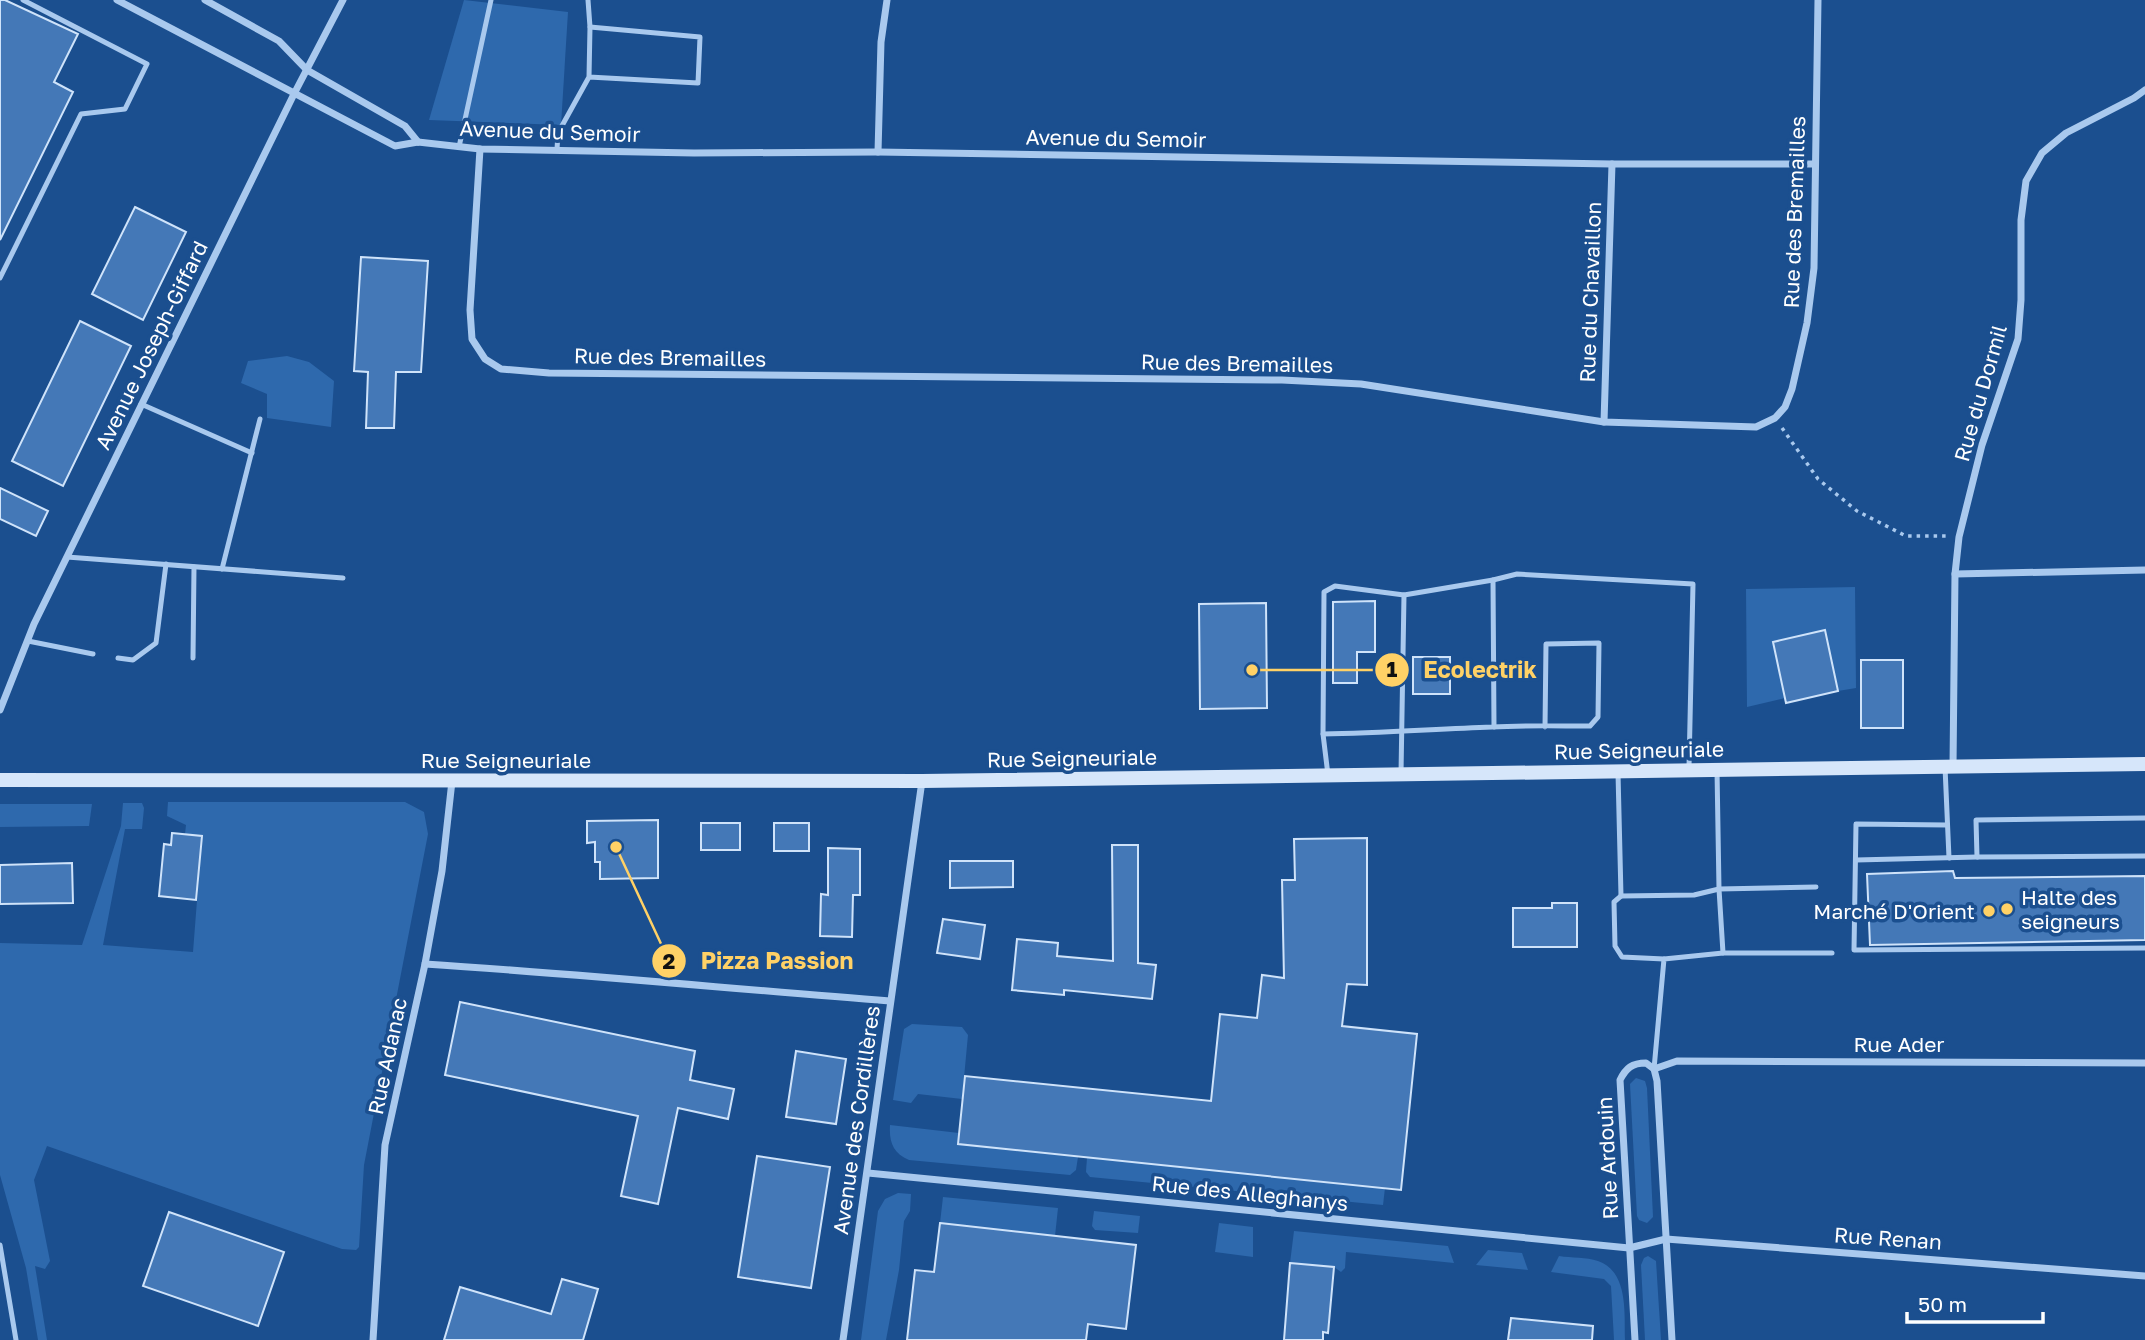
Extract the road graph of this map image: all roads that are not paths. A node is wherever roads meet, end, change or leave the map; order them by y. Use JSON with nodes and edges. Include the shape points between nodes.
{"nodes":[{"id":1,"x":23,"y":0,"type":"edge"},
{"id":2,"x":117,"y":0,"type":"edge"},
{"id":3,"x":205,"y":0,"type":"edge"},
{"id":4,"x":343,"y":0,"type":"edge"},
{"id":5,"x":491,"y":0,"type":"edge"},
{"id":6,"x":588,"y":0,"type":"edge"},
{"id":7,"x":887,"y":0,"type":"edge"},
{"id":8,"x":1818,"y":0,"type":"edge"},
{"id":9,"x":590,"y":27,"type":"junction"},
{"id":10,"x":307,"y":71,"type":"junction"},
{"id":11,"x":589,"y":77,"type":"junction"},
{"id":12,"x":2145,"y":90,"type":"edge"},
{"id":13,"x":294,"y":94,"type":"junction"},
{"id":14,"x":418,"y":142,"type":"junction"},
{"id":15,"x":459,"y":147,"type":"junction"},
{"id":16,"x":480,"y":149,"type":"junction"},
{"id":17,"x":557,"y":149,"type":"junction"},
{"id":18,"x":878,"y":152,"type":"junction"},
{"id":19,"x":1612,"y":164,"type":"junction"},
{"id":20,"x":1815,"y":164,"type":"junction"},
{"id":21,"x":0,"y":278,"type":"edge"},
{"id":22,"x":141,"y":404,"type":"junction"},
{"id":23,"x":260,"y":419,"type":"dead end"},
{"id":24,"x":1604,"y":422,"type":"junction"},
{"id":25,"x":252,"y":453,"type":"junction"},
{"id":26,"x":67,"y":557,"type":"junction"},
{"id":27,"x":166,"y":564,"type":"junction"},
{"id":28,"x":194,"y":567,"type":"junction"},
{"id":29,"x":222,"y":569,"type":"junction"},
{"id":30,"x":2145,"y":570,"type":"edge"},
{"id":31,"x":1955,"y":575,"type":"junction"},
{"id":32,"x":343,"y":578,"type":"dead end"},
{"id":33,"x":1493,"y":580,"type":"junction"},
{"id":34,"x":1404,"y":595,"type":"junction"},
{"id":35,"x":27,"y":641,"type":"junction"},
{"id":36,"x":93,"y":654,"type":"dead end"},
{"id":37,"x":118,"y":658,"type":"dead end"},
{"id":38,"x":193,"y":658,"type":"dead end"},
{"id":39,"x":0,"y":710,"type":"edge"},
{"id":40,"x":1494,"y":727,"type":"junction"},
{"id":41,"x":1545,"y":727,"type":"junction"},
{"id":42,"x":1403,"y":733,"type":"junction"},
{"id":43,"x":1323,"y":734,"type":"junction"},
{"id":44,"x":2145,"y":764,"type":"edge"},
{"id":45,"x":1949,"y":767,"type":"junction"},
{"id":46,"x":1717,"y":770,"type":"junction"},
{"id":47,"x":1618,"y":771,"type":"junction"},
{"id":48,"x":1689,"y":771,"type":"junction"},
{"id":49,"x":1401,"y":774,"type":"junction"},
{"id":50,"x":1328,"y":775,"type":"junction"},
{"id":51,"x":0,"y":780,"type":"edge"},
{"id":52,"x":922,"y":780,"type":"junction"},
{"id":53,"x":452,"y":781,"type":"junction"},
{"id":54,"x":2145,"y":818,"type":"edge"},
{"id":55,"x":1947,"y":825,"type":"junction"},
{"id":56,"x":2145,"y":856,"type":"edge"},
{"id":57,"x":1978,"y":857,"type":"junction"},
{"id":58,"x":1949,"y":858,"type":"junction"},
{"id":59,"x":1856,"y":860,"type":"junction"},
{"id":60,"x":1816,"y":887,"type":"dead end"},
{"id":61,"x":1719,"y":889,"type":"junction"},
{"id":62,"x":1621,"y":896,"type":"junction"},
{"id":63,"x":2145,"y":948,"type":"edge"},
{"id":64,"x":1723,"y":953,"type":"junction"},
{"id":65,"x":1832,"y":953,"type":"dead end"},
{"id":66,"x":1664,"y":959,"type":"junction"},
{"id":67,"x":425,"y":964,"type":"junction"},
{"id":68,"x":890,"y":1001,"type":"junction"},
{"id":69,"x":2145,"y":1063,"type":"edge"},
{"id":70,"x":1654,"y":1069,"type":"junction"},
{"id":71,"x":868,"y":1173,"type":"junction"},
{"id":72,"x":1666,"y":1239,"type":"junction"},
{"id":73,"x":0,"y":1245,"type":"edge"},
{"id":74,"x":1629,"y":1248,"type":"junction"},
{"id":75,"x":2145,"y":1276,"type":"edge"},
{"id":76,"x":16,"y":1340,"type":"edge"},
{"id":77,"x":373,"y":1340,"type":"edge"},
{"id":78,"x":844,"y":1340,"type":"edge"},
{"id":79,"x":1635,"y":1340,"type":"edge"},
{"id":80,"x":1672,"y":1340,"type":"edge"}],
"edges":[{"from":1,"to":21,"type":"lane","via":[[147,64],[125,109],[81,114]]},
{"from":2,"to":13,"type":"street","name":"Avenue du Semoir"},
{"from":3,"to":10,"type":"street","via":[[279,41]]},
{"from":4,"to":10,"type":"street","name":"Avenue Joseph-Giffard"},
{"from":5,"to":15,"type":"lane"},
{"from":6,"to":9,"type":"lane"},
{"from":7,"to":18,"type":"street","via":[[881,42]]},
{"from":8,"to":20,"type":"street","name":"Rue des Bremailles"},
{"from":9,"to":11,"type":"lane"},
{"from":9,"to":11,"type":"lane","via":[[700,37],[698,83]]},
{"from":10,"to":13,"type":"street","name":"Avenue Joseph-Giffard"},
{"from":10,"to":14,"type":"street","via":[[405,126]]},
{"from":11,"to":17,"type":"lane","via":[[558,133]]},
{"from":12,"to":31,"type":"street","name":"Rue du Dormil","via":[[2066,133],[2042,153],[2026,181],[2018,339],[1982,445],[1959,537]]},
{"from":13,"to":14,"type":"street","name":"Avenue du Semoir","via":[[395,146]]},
{"from":13,"to":22,"type":"street","name":"Avenue Joseph-Giffard"},
{"from":14,"to":15,"type":"street","name":"Avenue du Semoir"},
{"from":15,"to":16,"type":"street","name":"Avenue du Semoir"},
{"from":16,"to":17,"type":"street","name":"Avenue du Semoir"},
{"from":16,"to":24,"type":"street","name":"Rue des Bremailles","via":[[472,339],[485,359],[501,369],[1282,380],[1361,384]]},
{"from":17,"to":18,"type":"street","name":"Avenue du Semoir"},
{"from":18,"to":19,"type":"street","name":"Avenue du Semoir"},
{"from":19,"to":20,"type":"street","name":"Avenue du Semoir"},
{"from":19,"to":24,"type":"street","name":"Rue du Chavaillon"},
{"from":20,"to":24,"type":"street","name":"Rue des Bremailles","via":[[1814,268],[1807,323],[1785,407],[1756,427]]},
{"from":22,"to":25,"type":"lane"},
{"from":22,"to":26,"type":"street","name":"Avenue Joseph-Giffard"},
{"from":23,"to":25,"type":"lane"},
{"from":25,"to":29,"type":"lane"},
{"from":26,"to":27,"type":"lane"},
{"from":26,"to":35,"type":"street","name":"Avenue Joseph-Giffard"},
{"from":27,"to":28,"type":"lane"},
{"from":27,"to":37,"type":"lane","via":[[156,643],[133,660]]},
{"from":28,"to":29,"type":"lane"},
{"from":28,"to":38,"type":"lane"},
{"from":29,"to":32,"type":"lane"},
{"from":30,"to":31,"type":"street"},
{"from":31,"to":45,"type":"street","name":"Rue du Dormil"},
{"from":33,"to":34,"type":"lane"},
{"from":33,"to":40,"type":"lane"},
{"from":33,"to":48,"type":"lane","via":[[1517,574],[1693,584]]},
{"from":34,"to":42,"type":"lane"},
{"from":34,"to":43,"type":"lane","via":[[1335,586],[1324,592]]},
{"from":35,"to":36,"type":"lane"},
{"from":35,"to":39,"type":"street","name":"Avenue Joseph-Giffard"},
{"from":40,"to":41,"type":"lane"},
{"from":40,"to":42,"type":"lane"},
{"from":41,"to":41,"type":"lane","via":[[1590,726],[1598,717],[1599,643],[1546,644]]},
{"from":42,"to":43,"type":"lane"},
{"from":42,"to":49,"type":"lane"},
{"from":43,"to":50,"type":"lane"},
{"from":44,"to":45,"type":"street","name":"Rue Seigneuriale"},
{"from":45,"to":46,"type":"street","name":"Rue Seigneuriale"},
{"from":45,"to":55,"type":"lane"},
{"from":46,"to":48,"type":"street","name":"Rue Seigneuriale"},
{"from":46,"to":61,"type":"lane"},
{"from":47,"to":48,"type":"street","name":"Rue Seigneuriale"},
{"from":47,"to":49,"type":"street","name":"Rue Seigneuriale"},
{"from":47,"to":62,"type":"lane"},
{"from":49,"to":50,"type":"street","name":"Rue Seigneuriale"},
{"from":50,"to":52,"type":"street","name":"Rue Seigneuriale"},
{"from":51,"to":53,"type":"street","name":"Rue Seigneuriale"},
{"from":52,"to":53,"type":"street","name":"Rue Seigneuriale"},
{"from":52,"to":68,"type":"street","name":"Avenue des Cordillères"},
{"from":53,"to":67,"type":"street","name":"Rue Adanac"},
{"from":54,"to":57,"type":"lane","via":[[1976,820]]},
{"from":55,"to":58,"type":"lane"},
{"from":55,"to":59,"type":"lane","via":[[1856,824]]},
{"from":56,"to":57,"type":"lane"},
{"from":57,"to":58,"type":"lane"},
{"from":58,"to":59,"type":"lane"},
{"from":59,"to":63,"type":"lane","via":[[1854,950]]},
{"from":60,"to":61,"type":"lane"},
{"from":61,"to":62,"type":"lane","via":[[1694,895]]},
{"from":61,"to":64,"type":"lane"},
{"from":62,"to":66,"type":"lane","via":[[1614,902],[1615,946],[1622,957]]},
{"from":64,"to":65,"type":"lane"},
{"from":64,"to":66,"type":"lane"},
{"from":66,"to":70,"type":"lane"},
{"from":67,"to":68,"type":"street"},
{"from":67,"to":77,"type":"street","name":"Rue Adanac","via":[[385,1145]]},
{"from":68,"to":71,"type":"street","name":"Avenue des Cordillères"},
{"from":69,"to":70,"type":"street","name":"Rue Ader","via":[[1677,1061]]},
{"from":70,"to":72,"type":"street"},
{"from":70,"to":74,"type":"street","name":"Rue Ardouin","via":[[1646,1063],[1632,1065],[1620,1080]]},
{"from":71,"to":74,"type":"street","name":"Rue des Alleghanys"},
{"from":71,"to":78,"type":"street","name":"Avenue des Cordillères"},
{"from":72,"to":74,"type":"street","name":"Rue Renan"},
{"from":72,"to":75,"type":"street","name":"Rue Renan"},
{"from":72,"to":80,"type":"street"},
{"from":73,"to":76,"type":"lane"},
{"from":74,"to":79,"type":"street","name":"Rue Ardouin"}]}
